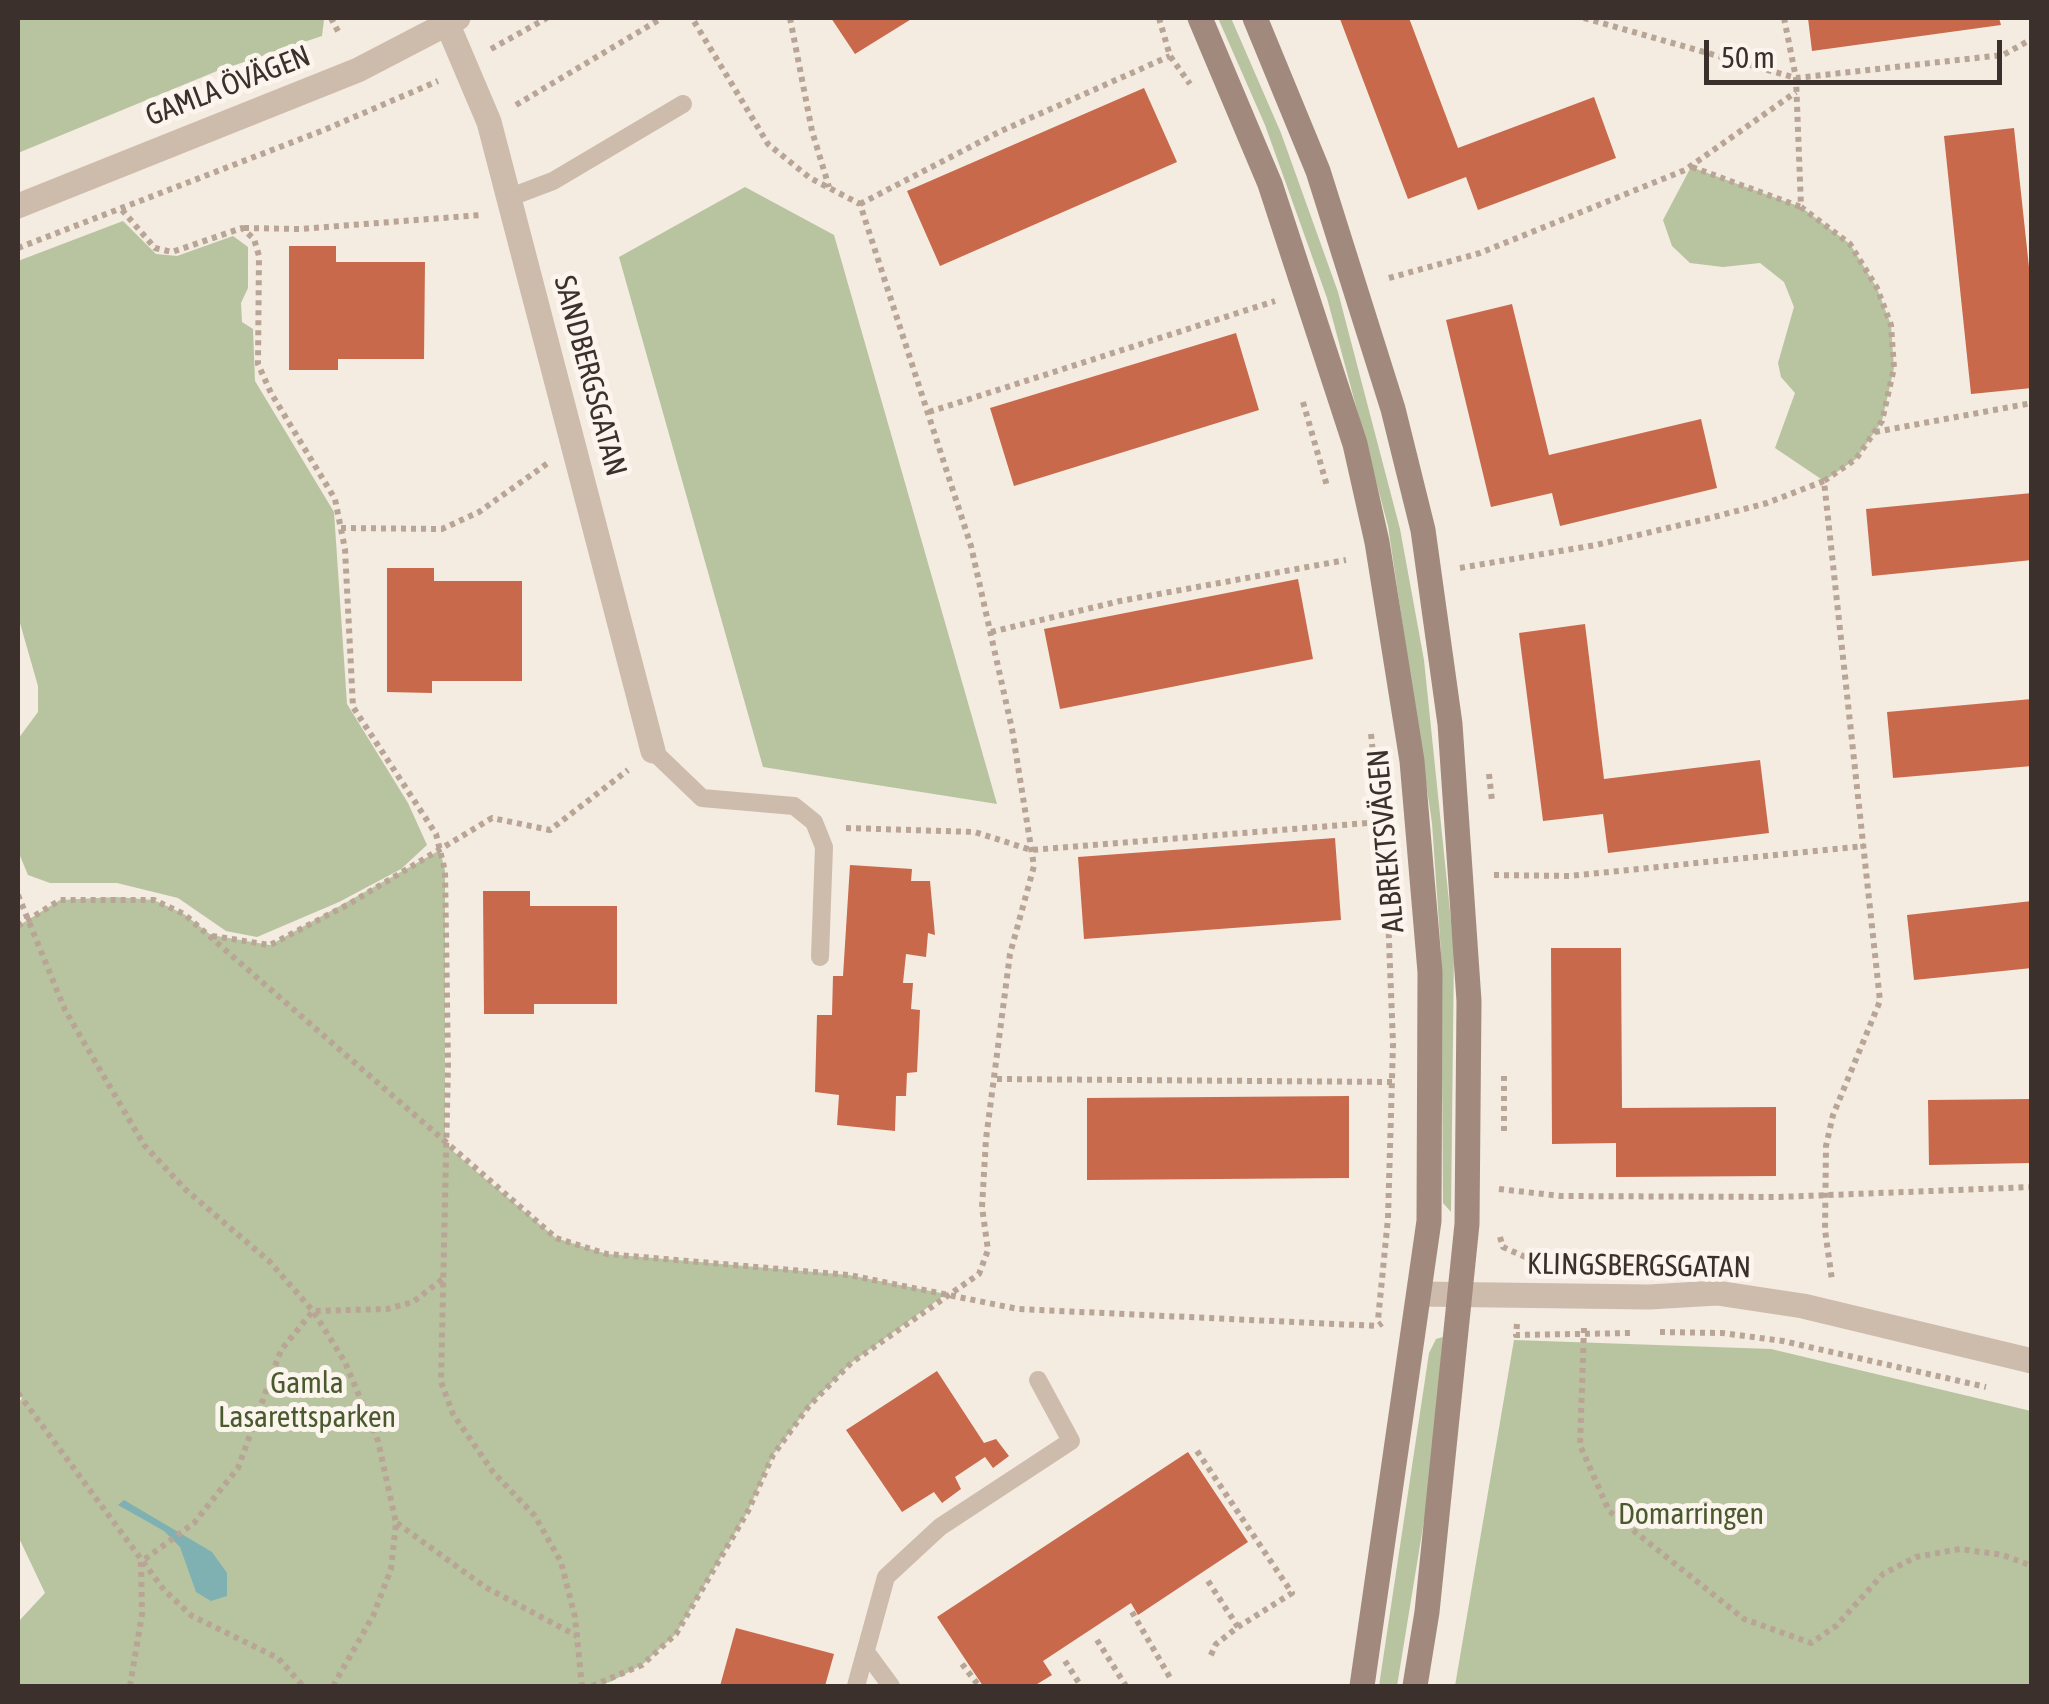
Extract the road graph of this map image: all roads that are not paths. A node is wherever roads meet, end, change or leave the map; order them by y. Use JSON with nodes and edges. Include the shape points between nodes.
{"nodes":[{"id":1,"x":1200,"y":18,"type":"edge"},
{"id":2,"x":1255,"y":18,"type":"edge"},
{"id":3,"x":452,"y":20,"type":"edge"},
{"id":4,"x":683,"y":104,"type":"dead end"},
{"id":5,"x":508,"y":198,"type":"junction"},
{"id":6,"x":18,"y":206,"type":"edge"},
{"id":7,"x":647,"y":756,"type":"joint"},
{"id":8,"x":820,"y":958,"type":"dead end"},
{"id":9,"x":1419,"y":1294,"type":"junction"},
{"id":10,"x":1462,"y":1296,"type":"junction"},
{"id":11,"x":2032,"y":1361,"type":"edge"},
{"id":12,"x":1038,"y":1380,"type":"dead end"},
{"id":13,"x":866,"y":1652,"type":"junction"},
{"id":14,"x":856,"y":1686,"type":"edge"},
{"id":15,"x":890,"y":1686,"type":"edge"},
{"id":16,"x":1362,"y":1686,"type":"edge"},
{"id":17,"x":1416,"y":1686,"type":"edge"}],
"edges":[{"from":1,"to":9,"type":"main road","name":"ALBREKTSVÄGEN","via":[[1270,184],[1324,343],[1355,444],[1399,663],[1430,972],[1429,1221]]},
{"from":2,"to":10,"type":"main road","via":[[1358,289],[1394,409],[1428,564],[1466,912],[1468,1205]]},
{"from":3,"to":5,"type":"street","name":"SANDBERGSGATAN","via":[[490,122]]},
{"from":3,"to":6,"type":"street","name":"GAMLA ÖVÄGEN","via":[[358,70]]},
{"from":4,"to":5,"type":"lane","via":[[553,181]]},
{"from":5,"to":7,"type":"street","name":"SANDBERGSGATAN"},
{"from":7,"to":8,"type":"lane","via":[[702,798],[794,806],[814,822],[824,846]]},
{"from":9,"to":10,"type":"street","name":"KLINGSBERGSGATAN"},
{"from":9,"to":16,"type":"main road","name":"ALBREKTSVÄGEN"},
{"from":10,"to":11,"type":"street","name":"KLINGSBERGSGATAN","via":[[1717,1294],[1803,1306]]},
{"from":10,"to":17,"type":"main road"},
{"from":12,"to":13,"type":"lane","via":[[1071,1441],[911,1551],[886,1577]]},
{"from":13,"to":14,"type":"lane"},
{"from":13,"to":15,"type":"lane"}]}
